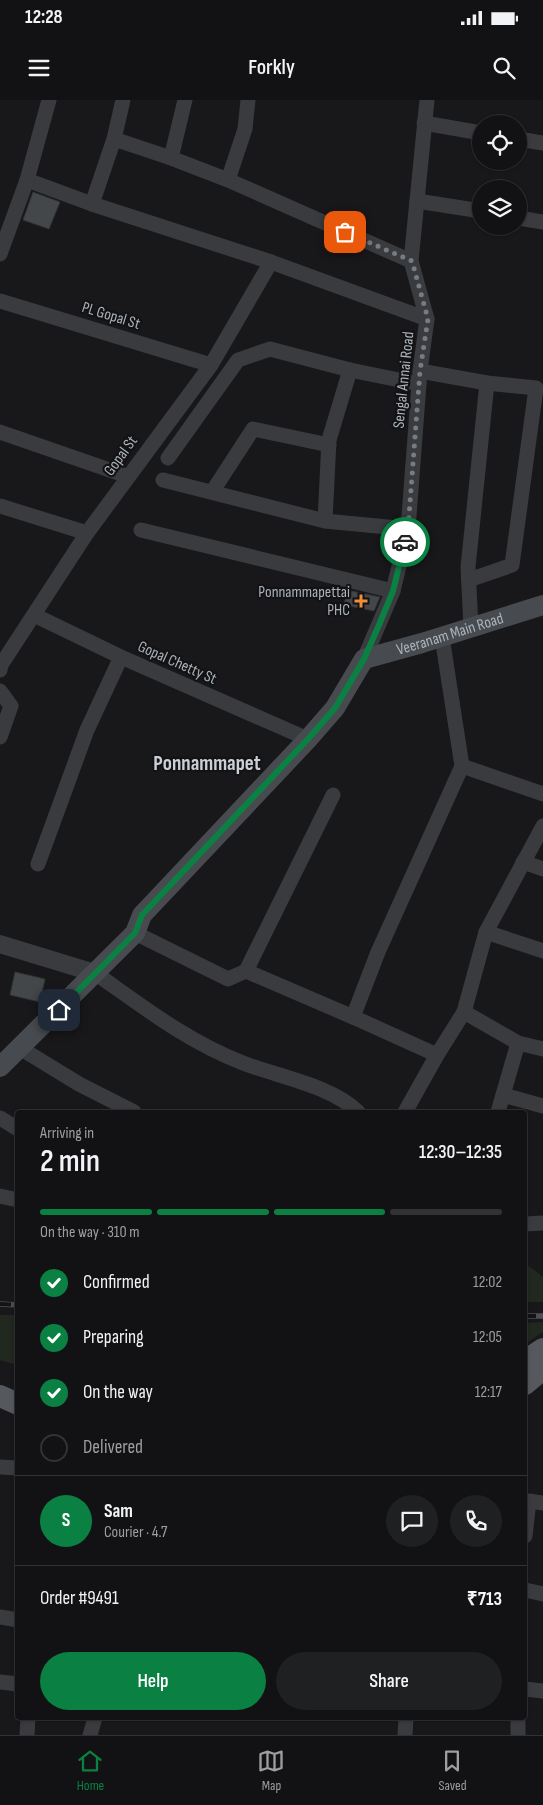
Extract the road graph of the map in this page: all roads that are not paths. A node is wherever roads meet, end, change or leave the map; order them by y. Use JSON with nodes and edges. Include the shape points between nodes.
{"nodes":[{"id":1,"x":49,"y":100,"type":"edge"},
{"id":2,"x":123,"y":100,"type":"edge"},
{"id":3,"x":185,"y":100,"type":"edge"},
{"id":4,"x":248,"y":100,"type":"edge"},
{"id":5,"x":425,"y":100,"type":"edge"},
{"id":6,"x":424,"y":123,"type":"junction"},
{"id":7,"x":472,"y":131,"type":"edge"},
{"id":8,"x":114,"y":139,"type":"junction"},
{"id":9,"x":527,"y":141,"type":"edge"},
{"id":10,"x":543,"y":144,"type":"edge"},
{"id":11,"x":171,"y":158,"type":"junction"},
{"id":12,"x":27,"y":180,"type":"junction"},
{"id":13,"x":228,"y":180,"type":"junction"},
{"id":14,"x":417,"y":201,"type":"junction"},
{"id":15,"x":92,"y":204,"type":"junction"},
{"id":16,"x":7,"y":210,"type":"edge"},
{"id":17,"x":472,"y":210,"type":"edge"},
{"id":18,"x":527,"y":219,"type":"edge"},
{"id":19,"x":543,"y":222,"type":"edge"},
{"id":20,"x":0,"y":254,"type":"edge"},
{"id":21,"x":412,"y":261,"type":"junction"},
{"id":22,"x":270,"y":262,"type":"junction"},
{"id":23,"x":0,"y":301,"type":"edge"},
{"id":24,"x":428,"y":319,"type":"junction"},
{"id":25,"x":211,"y":365,"type":"junction"},
{"id":26,"x":350,"y":370,"type":"junction"},
{"id":27,"x":420,"y":378,"type":"junction"},
{"id":28,"x":488,"y":382,"type":"junction"},
{"id":29,"x":0,"y":432,"type":"edge"},
{"id":30,"x":329,"y":445,"type":"junction"},
{"id":31,"x":168,"y":458,"type":"dead end"},
{"id":32,"x":128,"y":476,"type":"junction"},
{"id":33,"x":163,"y":480,"type":"dead end"},
{"id":34,"x":212,"y":492,"type":"junction"},
{"id":35,"x":0,"y":506,"type":"edge"},
{"id":36,"x":325,"y":521,"type":"junction"},
{"id":37,"x":408,"y":529,"type":"junction"},
{"id":38,"x":141,"y":530,"type":"dead end"},
{"id":39,"x":87,"y":533,"type":"junction"},
{"id":40,"x":469,"y":580,"type":"junction"},
{"id":41,"x":393,"y":591,"type":"junction"},
{"id":42,"x":543,"y":604,"type":"edge"},
{"id":43,"x":34,"y":615,"type":"junction"},
{"id":44,"x":471,"y":628,"type":"junction"},
{"id":45,"x":442,"y":637,"type":"junction"},
{"id":46,"x":122,"y":657,"type":"junction"},
{"id":47,"x":364,"y":659,"type":"junction"},
{"id":48,"x":0,"y":670,"type":"edge"},
{"id":49,"x":0,"y":691,"type":"edge"},
{"id":50,"x":0,"y":737,"type":"edge"},
{"id":51,"x":308,"y":739,"type":"junction"},
{"id":52,"x":462,"y":766,"type":"junction"},
{"id":53,"x":543,"y":794,"type":"edge"},
{"id":54,"x":333,"y":795,"type":"dead end"},
{"id":55,"x":543,"y":826,"type":"edge"},
{"id":56,"x":523,"y":862,"type":"junction"},
{"id":57,"x":38,"y":864,"type":"dead end"},
{"id":58,"x":543,"y":870,"type":"edge"},
{"id":59,"x":486,"y":932,"type":"junction"},
{"id":60,"x":135,"y":933,"type":"junction"},
{"id":61,"x":0,"y":944,"type":"edge"},
{"id":62,"x":543,"y":951,"type":"edge"},
{"id":63,"x":246,"y":971,"type":"junction"},
{"id":64,"x":95,"y":973,"type":"junction"},
{"id":65,"x":464,"y":1012,"type":"junction"},
{"id":66,"x":352,"y":1017,"type":"junction"},
{"id":67,"x":518,"y":1043,"type":"junction"},
{"id":68,"x":20,"y":1048,"type":"junction"},
{"id":69,"x":543,"y":1049,"type":"edge"},
{"id":70,"x":437,"y":1055,"type":"junction"},
{"id":71,"x":0,"y":1066,"type":"edge"},
{"id":72,"x":503,"y":1095,"type":"junction"},
{"id":73,"x":543,"y":1106,"type":"edge"},
{"id":74,"x":130,"y":1110,"type":"edge"},
{"id":75,"x":356,"y":1110,"type":"edge"},
{"id":76,"x":406,"y":1110,"type":"edge"},
{"id":77,"x":499,"y":1110,"type":"edge"},
{"id":78,"x":0,"y":1118,"type":"edge"},
{"id":79,"x":15,"y":1127,"type":"edge"},
{"id":80,"x":0,"y":1196,"type":"edge"},
{"id":81,"x":15,"y":1199,"type":"edge"},
{"id":82,"x":543,"y":1223,"type":"edge"},
{"id":83,"x":527,"y":1224,"type":"edge"},
{"id":84,"x":543,"y":1350,"type":"edge"},
{"id":85,"x":527,"y":1360,"type":"edge"},
{"id":86,"x":543,"y":1369,"type":"edge"},
{"id":87,"x":0,"y":1382,"type":"edge"},
{"id":88,"x":527,"y":1382,"type":"edge"},
{"id":89,"x":15,"y":1389,"type":"edge"},
{"id":90,"x":0,"y":1396,"type":"edge"},
{"id":91,"x":15,"y":1403,"type":"edge"},
{"id":92,"x":0,"y":1467,"type":"edge"},
{"id":93,"x":15,"y":1468,"type":"edge"},
{"id":94,"x":532,"y":1502,"type":"edge"},
{"id":95,"x":527,"y":1526,"type":"edge"},
{"id":96,"x":527,"y":1590,"type":"edge"},
{"id":97,"x":543,"y":1594,"type":"edge"},
{"id":98,"x":0,"y":1617,"type":"edge"},
{"id":99,"x":15,"y":1620,"type":"edge"},
{"id":100,"x":0,"y":1682,"type":"edge"},
{"id":101,"x":15,"y":1684,"type":"edge"},
{"id":102,"x":527,"y":1689,"type":"edge"},
{"id":103,"x":543,"y":1691,"type":"edge"},
{"id":104,"x":28,"y":1720,"type":"edge"},
{"id":105,"x":94,"y":1720,"type":"edge"},
{"id":106,"x":406,"y":1720,"type":"edge"},
{"id":107,"x":518,"y":1720,"type":"edge"},
{"id":108,"x":27,"y":1735,"type":"edge"},
{"id":109,"x":90,"y":1735,"type":"edge"},
{"id":110,"x":406,"y":1735,"type":"edge"},
{"id":111,"x":518,"y":1735,"type":"edge"}],
"edges":[{"from":1,"to":12,"type":"street"},
{"from":2,"to":8,"type":"street"},
{"from":3,"to":11,"type":"street"},
{"from":4,"to":13,"type":"street","via":[[245,129]]},
{"from":5,"to":6,"type":"street","name":"Sengal Annai Road"},
{"from":6,"to":7,"type":"street"},
{"from":6,"to":14,"type":"street","name":"Sengal Annai Road"},
{"from":8,"to":11,"type":"street"},
{"from":8,"to":15,"type":"street"},
{"from":9,"to":10,"type":"street"},
{"from":11,"to":13,"type":"street"},
{"from":12,"to":15,"type":"street"},
{"from":12,"to":16,"type":"street"},
{"from":13,"to":21,"type":"street"},
{"from":14,"to":17,"type":"street"},
{"from":14,"to":21,"type":"street","name":"Sengal Annai Road"},
{"from":15,"to":22,"type":"street"},
{"from":16,"to":20,"type":"street"},
{"from":18,"to":19,"type":"street"},
{"from":21,"to":24,"type":"street","name":"Sengal Annai Road"},
{"from":22,"to":24,"type":"street"},
{"from":22,"to":25,"type":"street","name":"Gopal St"},
{"from":23,"to":25,"type":"street","name":"PL Gopal St"},
{"from":24,"to":27,"type":"street","name":"Sengal Annai Road"},
{"from":25,"to":32,"type":"street","name":"Gopal St"},
{"from":26,"to":27,"type":"street"},
{"from":26,"to":30,"type":"street"},
{"from":26,"to":31,"type":"street","via":[[270,349],[238,360]]},
{"from":27,"to":28,"type":"street"},
{"from":27,"to":37,"type":"street","name":"Sengal Annai Road"},
{"from":28,"to":40,"type":"street"},
{"from":28,"to":40,"type":"street","via":[[536,388],[512,565]]},
{"from":29,"to":32,"type":"street"},
{"from":30,"to":34,"type":"street","via":[[253,429]]},
{"from":30,"to":36,"type":"street"},
{"from":32,"to":39,"type":"street","name":"Gopal St"},
{"from":33,"to":34,"type":"street"},
{"from":34,"to":36,"type":"street"},
{"from":35,"to":39,"type":"street"},
{"from":36,"to":37,"type":"street"},
{"from":37,"to":41,"type":"street","name":"Sengal Annai Road"},
{"from":38,"to":41,"type":"street"},
{"from":39,"to":43,"type":"street","name":"Gopal St"},
{"from":40,"to":44,"type":"street"},
{"from":41,"to":47,"type":"street","name":"Sengal Annai Road"},
{"from":42,"to":44,"type":"main road","name":"Veeranam Main Road"},
{"from":43,"to":46,"type":"street","name":"Gopal Chetty St"},
{"from":43,"to":48,"type":"street","name":"Gopal St"},
{"from":44,"to":45,"type":"main road","name":"Veeranam Main Road"},
{"from":45,"to":47,"type":"main road","name":"Veeranam Main Road"},
{"from":45,"to":52,"type":"street"},
{"from":46,"to":51,"type":"street","name":"Gopal Chetty St"},
{"from":46,"to":57,"type":"street","via":[[87,730]]},
{"from":47,"to":51,"type":"main road","via":[[335,708]]},
{"from":49,"to":50,"type":"street","via":[[11,706]]},
{"from":51,"to":60,"type":"main road","via":[[142,915]]},
{"from":52,"to":53,"type":"street"},
{"from":52,"to":66,"type":"street"},
{"from":54,"to":63,"type":"street"},
{"from":55,"to":56,"type":"street"},
{"from":56,"to":58,"type":"street"},
{"from":56,"to":59,"type":"street"},
{"from":59,"to":62,"type":"street"},
{"from":59,"to":65,"type":"street"},
{"from":60,"to":63,"type":"street","via":[[228,979]]},
{"from":60,"to":64,"type":"main road"},
{"from":61,"to":64,"type":"street"},
{"from":63,"to":66,"type":"street"},
{"from":64,"to":68,"type":"main road"},
{"from":64,"to":75,"type":"street","via":[[176,1030],[242,1062],[326,1092]]},
{"from":65,"to":67,"type":"street"},
{"from":65,"to":70,"type":"street"},
{"from":66,"to":70,"type":"street"},
{"from":67,"to":69,"type":"street"},
{"from":67,"to":72,"type":"street"},
{"from":68,"to":71,"type":"main road"},
{"from":68,"to":74,"type":"street","via":[[78,1084]]},
{"from":70,"to":76,"type":"street"},
{"from":72,"to":73,"type":"street"},
{"from":72,"to":77,"type":"street"},
{"from":78,"to":79,"type":"street"},
{"from":80,"to":81,"type":"street"},
{"from":82,"to":83,"type":"street"},
{"from":84,"to":85,"type":"main road"},
{"from":86,"to":88,"type":"main road"},
{"from":87,"to":89,"type":"main road"},
{"from":90,"to":91,"type":"main road"},
{"from":92,"to":93,"type":"street"},
{"from":94,"to":95,"type":"street"},
{"from":96,"to":97,"type":"street"},
{"from":98,"to":99,"type":"street"},
{"from":100,"to":101,"type":"street"},
{"from":102,"to":103,"type":"street"},
{"from":104,"to":108,"type":"street"},
{"from":105,"to":109,"type":"street"},
{"from":106,"to":110,"type":"street"},
{"from":107,"to":111,"type":"street"}]}
